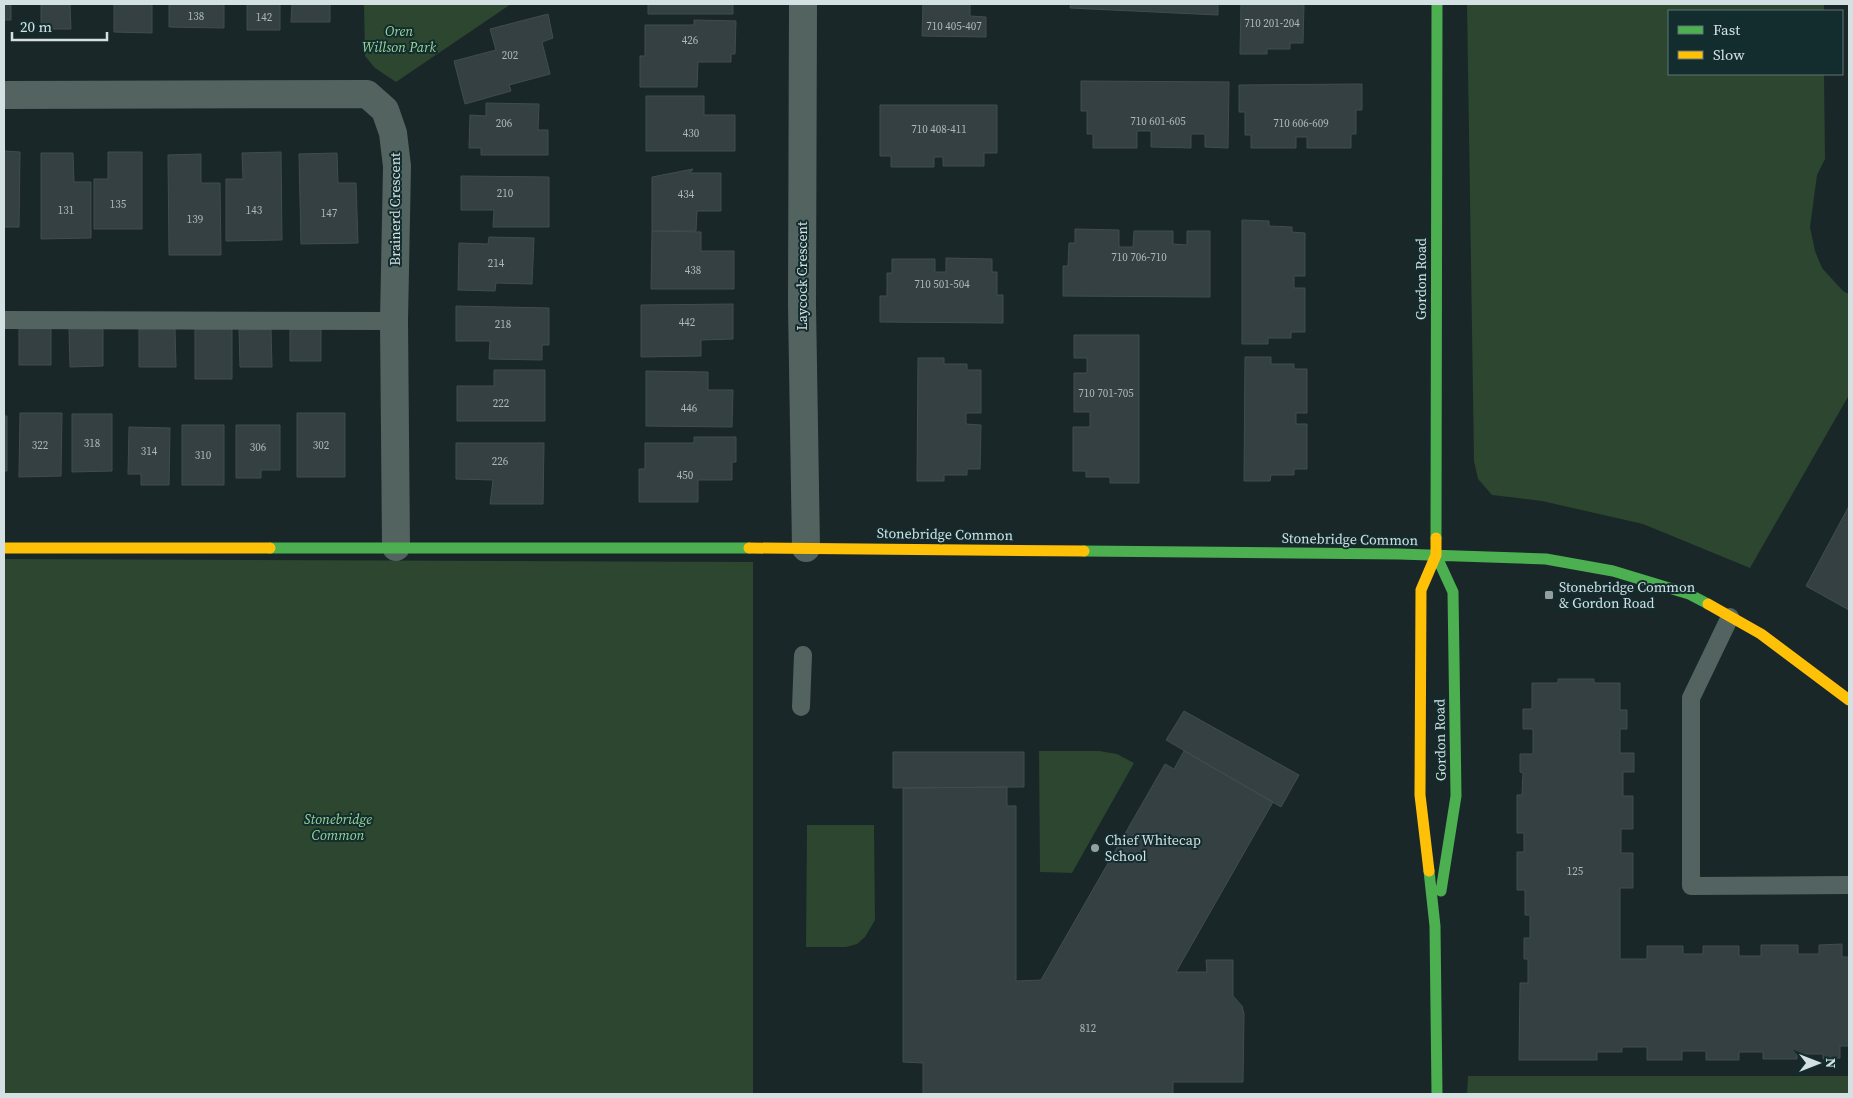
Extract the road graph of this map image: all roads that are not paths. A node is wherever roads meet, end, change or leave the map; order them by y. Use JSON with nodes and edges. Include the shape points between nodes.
{"nodes":[{"id":1,"x":803,"y":4,"type":"edge"},
{"id":2,"x":1436,"y":4,"type":"edge"},
{"id":3,"x":4,"y":95,"type":"edge"},
{"id":4,"x":4,"y":320,"type":"edge"},
{"id":5,"x":394,"y":321,"type":"junction"},
{"id":6,"x":396,"y":547,"type":"junction"},
{"id":7,"x":4,"y":548,"type":"edge"},
{"id":8,"x":806,"y":548,"type":"junction"},
{"id":9,"x":1436,"y":555,"type":"junction"},
{"id":10,"x":1730,"y":617,"type":"junction"},
{"id":11,"x":803,"y":655,"type":"dead end"},
{"id":12,"x":1849,"y":700,"type":"edge"},
{"id":13,"x":802,"y":707,"type":"dead end"},
{"id":14,"x":1849,"y":886,"type":"edge"},
{"id":15,"x":1435,"y":926,"type":"junction"},
{"id":16,"x":1437,"y":1094,"type":"edge"}],
"edges":[{"from":1,"to":8,"type":"street","name":"Laycock Crescent","via":[[802,305]]},
{"from":2,"to":9,"type":"street","name":"Gordon Road"},
{"from":3,"to":5,"type":"street","name":"Brainerd Crescent","via":[[367,94],[385,110],[393,134],[397,166]]},
{"from":4,"to":5,"type":"lane"},
{"from":5,"to":6,"type":"street","name":"Brainerd Crescent"},
{"from":6,"to":7,"type":"street","name":"Stonebridge Common"},
{"from":6,"to":8,"type":"street","name":"Stonebridge Common"},
{"from":8,"to":9,"type":"street","name":"Stonebridge Common"},
{"from":9,"to":10,"type":"street","name":"Stonebridge Common","via":[[1546,559],[1613,571],[1683,592]]},
{"from":9,"to":15,"type":"street","name":"Gordon Road","via":[[1421,590],[1420,785]]},
{"from":9,"to":15,"type":"street","name":"Gordon Road","via":[[1453,592],[1456,796]]},
{"from":10,"to":12,"type":"street","name":"Stonebridge Common","via":[[1761,634]]},
{"from":10,"to":14,"type":"lane","via":[[1692,698],[1692,886]]},
{"from":11,"to":13,"type":"lane"},
{"from":15,"to":16,"type":"street","name":"Gordon Road"}]}
